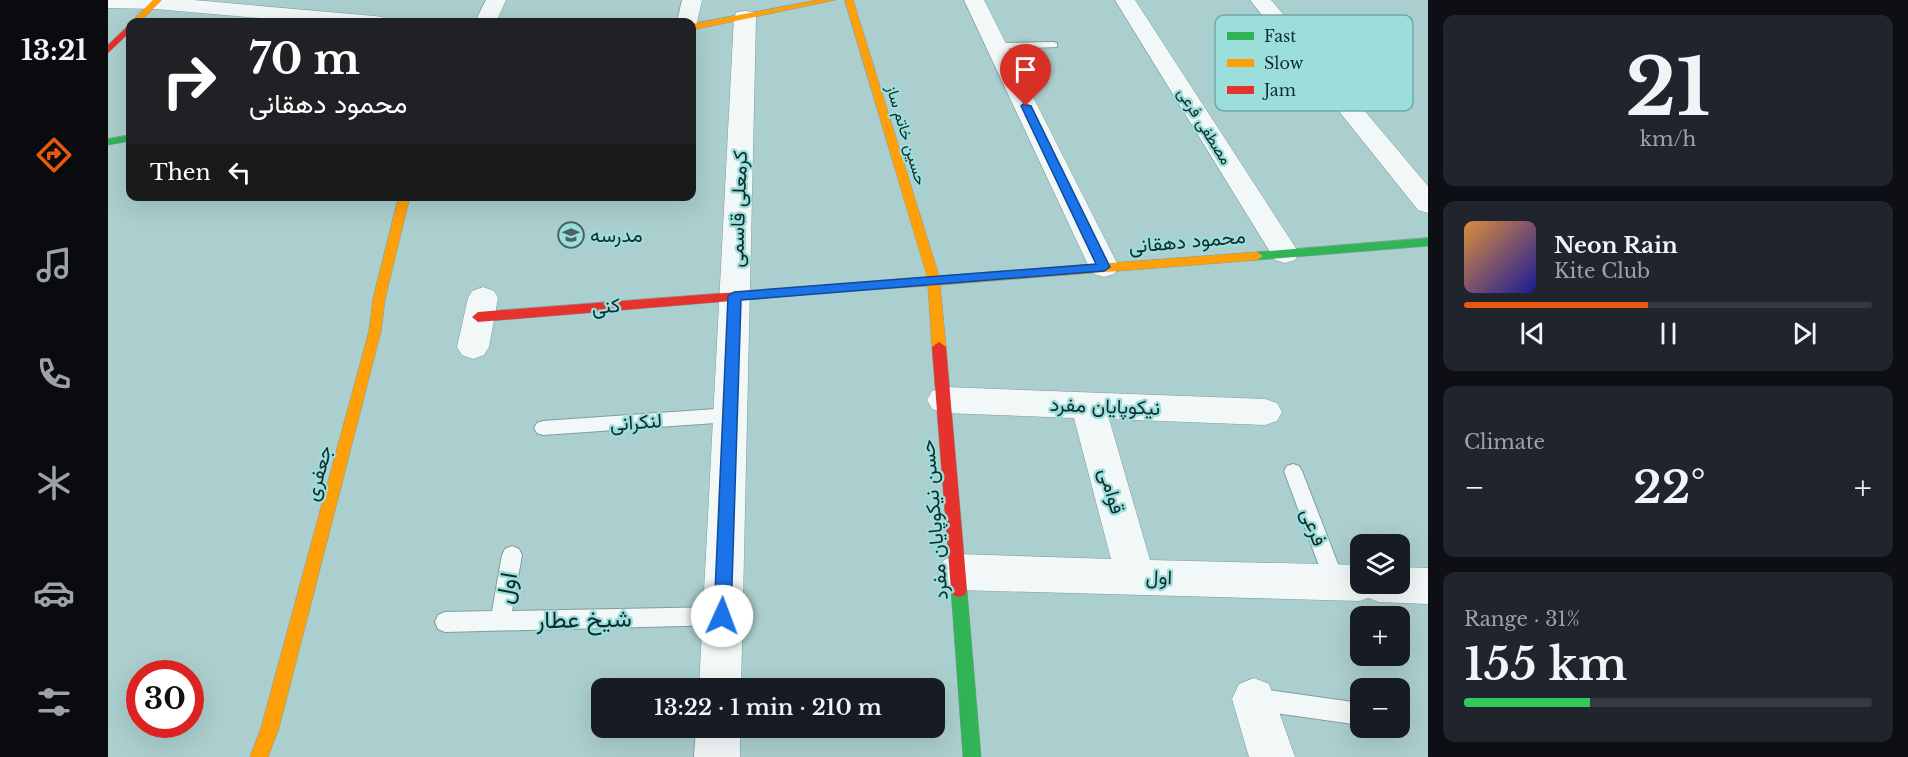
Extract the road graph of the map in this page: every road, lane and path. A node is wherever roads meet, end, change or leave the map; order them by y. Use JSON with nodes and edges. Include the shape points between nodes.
{"nodes":[{"id":1,"x":364,"y":0,"type":"edge"},
{"id":2,"x":496,"y":0,"type":"edge"},
{"id":3,"x":692,"y":0,"type":"edge"},
{"id":4,"x":831,"y":0,"type":"edge"},
{"id":5,"x":849,"y":0,"type":"edge"},
{"id":6,"x":974,"y":0,"type":"edge"},
{"id":7,"x":1125,"y":0,"type":"edge"},
{"id":8,"x":1260,"y":0,"type":"edge"},
{"id":9,"x":108,"y":2,"type":"edge"},
{"id":10,"x":157,"y":2,"type":"edge"},
{"id":11,"x":1272,"y":15,"type":"edge"},
{"id":12,"x":745,"y":17,"type":"junction"},
{"id":13,"x":139,"y":18,"type":"edge"},
{"id":14,"x":327,"y":18,"type":"edge"},
{"id":15,"x":350,"y":18,"type":"edge"},
{"id":16,"x":488,"y":18,"type":"edge"},
{"id":17,"x":689,"y":18,"type":"edge"},
{"id":18,"x":696,"y":26,"type":"edge"},
{"id":19,"x":126,"y":31,"type":"edge"},
{"id":20,"x":1053,"y":45,"type":"dead end"},
{"id":21,"x":998,"y":46,"type":"junction"},
{"id":22,"x":108,"y":50,"type":"edge"},
{"id":23,"x":1351,"y":111,"type":"edge"},
{"id":24,"x":126,"y":139,"type":"edge"},
{"id":25,"x":108,"y":142,"type":"edge"},
{"id":26,"x":404,"y":201,"type":"edge"},
{"id":27,"x":1428,"y":204,"type":"edge"},
{"id":28,"x":1428,"y":242,"type":"edge"},
{"id":29,"x":1285,"y":253,"type":"junction"},
{"id":30,"x":1104,"y":267,"type":"junction"},
{"id":31,"x":934,"y":280,"type":"junction"},
{"id":32,"x":734,"y":296,"type":"junction"},
{"id":33,"x":481,"y":308,"type":"joint"},
{"id":34,"x":473,"y":347,"type":"dead end"},
{"id":35,"x":944,"y":400,"type":"junction"},
{"id":36,"x":1088,"y":406,"type":"junction"},
{"id":37,"x":1265,"y":412,"type":"dead end"},
{"id":38,"x":730,"y":415,"type":"junction"},
{"id":39,"x":543,"y":428,"type":"dead end"},
{"id":40,"x":1293,"y":471,"type":"dead end"},
{"id":41,"x":512,"y":555,"type":"dead end"},
{"id":42,"x":958,"y":572,"type":"junction"},
{"id":43,"x":1136,"y":577,"type":"junction"},
{"id":44,"x":1348,"y":582,"type":"edge"},
{"id":45,"x":1410,"y":585,"type":"edge"},
{"id":46,"x":1428,"y":586,"type":"edge"},
{"id":47,"x":722,"y":616,"type":"junction"},
{"id":48,"x":500,"y":621,"type":"junction"},
{"id":49,"x":445,"y":622,"type":"dead end"},
{"id":50,"x":720,"y":678,"type":"edge"},
{"id":51,"x":1254,"y":699,"type":"joint"},
{"id":52,"x":1350,"y":713,"type":"edge"},
{"id":53,"x":718,"y":738,"type":"edge"},
{"id":54,"x":259,"y":757,"type":"edge"},
{"id":55,"x":717,"y":757,"type":"edge"},
{"id":56,"x":972,"y":757,"type":"edge"},
{"id":57,"x":1272,"y":757,"type":"edge"}],
"edges":[{"from":1,"to":15,"type":"street"},
{"from":2,"to":16,"type":"street"},
{"from":3,"to":17,"type":"street"},
{"from":4,"to":12,"type":"street"},
{"from":5,"to":31,"type":"street","name":"حسین خاتم ساز"},
{"from":6,"to":21,"type":"street"},
{"from":7,"to":29,"type":"street","name":"مصطفی فرعی"},
{"from":8,"to":11,"type":"street"},
{"from":9,"to":10,"type":"street"},
{"from":10,"to":13,"type":"street"},
{"from":10,"to":14,"type":"street"},
{"from":12,"to":18,"type":"street"},
{"from":12,"to":32,"type":"street","name":"کرمعلی قاسمی"},
{"from":19,"to":22,"type":"street"},
{"from":20,"to":21,"type":"lane"},
{"from":21,"to":30,"type":"street"},
{"from":23,"to":27,"type":"street"},
{"from":24,"to":25,"type":"street"},
{"from":26,"to":54,"type":"street","name":"جعفری","via":[[360,388]]},
{"from":28,"to":29,"type":"street","name":"محمود دهقانی"},
{"from":29,"to":30,"type":"street","name":"محمود دهقانی"},
{"from":30,"to":31,"type":"street","name":"محمود دهقانی"},
{"from":31,"to":32,"type":"street","name":"محمود دهقانی"},
{"from":31,"to":35,"type":"street","name":"حسن نیکوپایان مفرد"},
{"from":32,"to":33,"type":"street","name":"کنی"},
{"from":32,"to":38,"type":"street","name":"کرمعلی قاسمی"},
{"from":33,"to":34,"type":"street","name":"کنی"},
{"from":35,"to":36,"type":"street","name":"نیکوپایان مفرد"},
{"from":35,"to":42,"type":"street","name":"حسن نیکوپایان مفرد"},
{"from":36,"to":37,"type":"street","name":"نیکوپایان مفرد"},
{"from":36,"to":43,"type":"street","name":"قوامی"},
{"from":38,"to":39,"type":"lane","name":"لنکرانی"},
{"from":38,"to":47,"type":"street","name":"کرمعلی قاسمی"},
{"from":40,"to":44,"type":"lane","name":"فرعی"},
{"from":41,"to":48,"type":"lane","name":"اول"},
{"from":42,"to":43,"type":"street","name":"اول"},
{"from":42,"to":56,"type":"street","name":"حسن نیکوپایان مفرد"},
{"from":43,"to":44,"type":"street","name":"اول"},
{"from":45,"to":46,"type":"street"},
{"from":47,"to":48,"type":"lane","name":"شیخ عطار"},
{"from":47,"to":50,"type":"street","name":"کرمعلی قاسمی"},
{"from":48,"to":49,"type":"lane","name":"شیخ عطار"},
{"from":51,"to":52,"type":"lane"},
{"from":51,"to":57,"type":"street"},
{"from":53,"to":55,"type":"street"}]}
